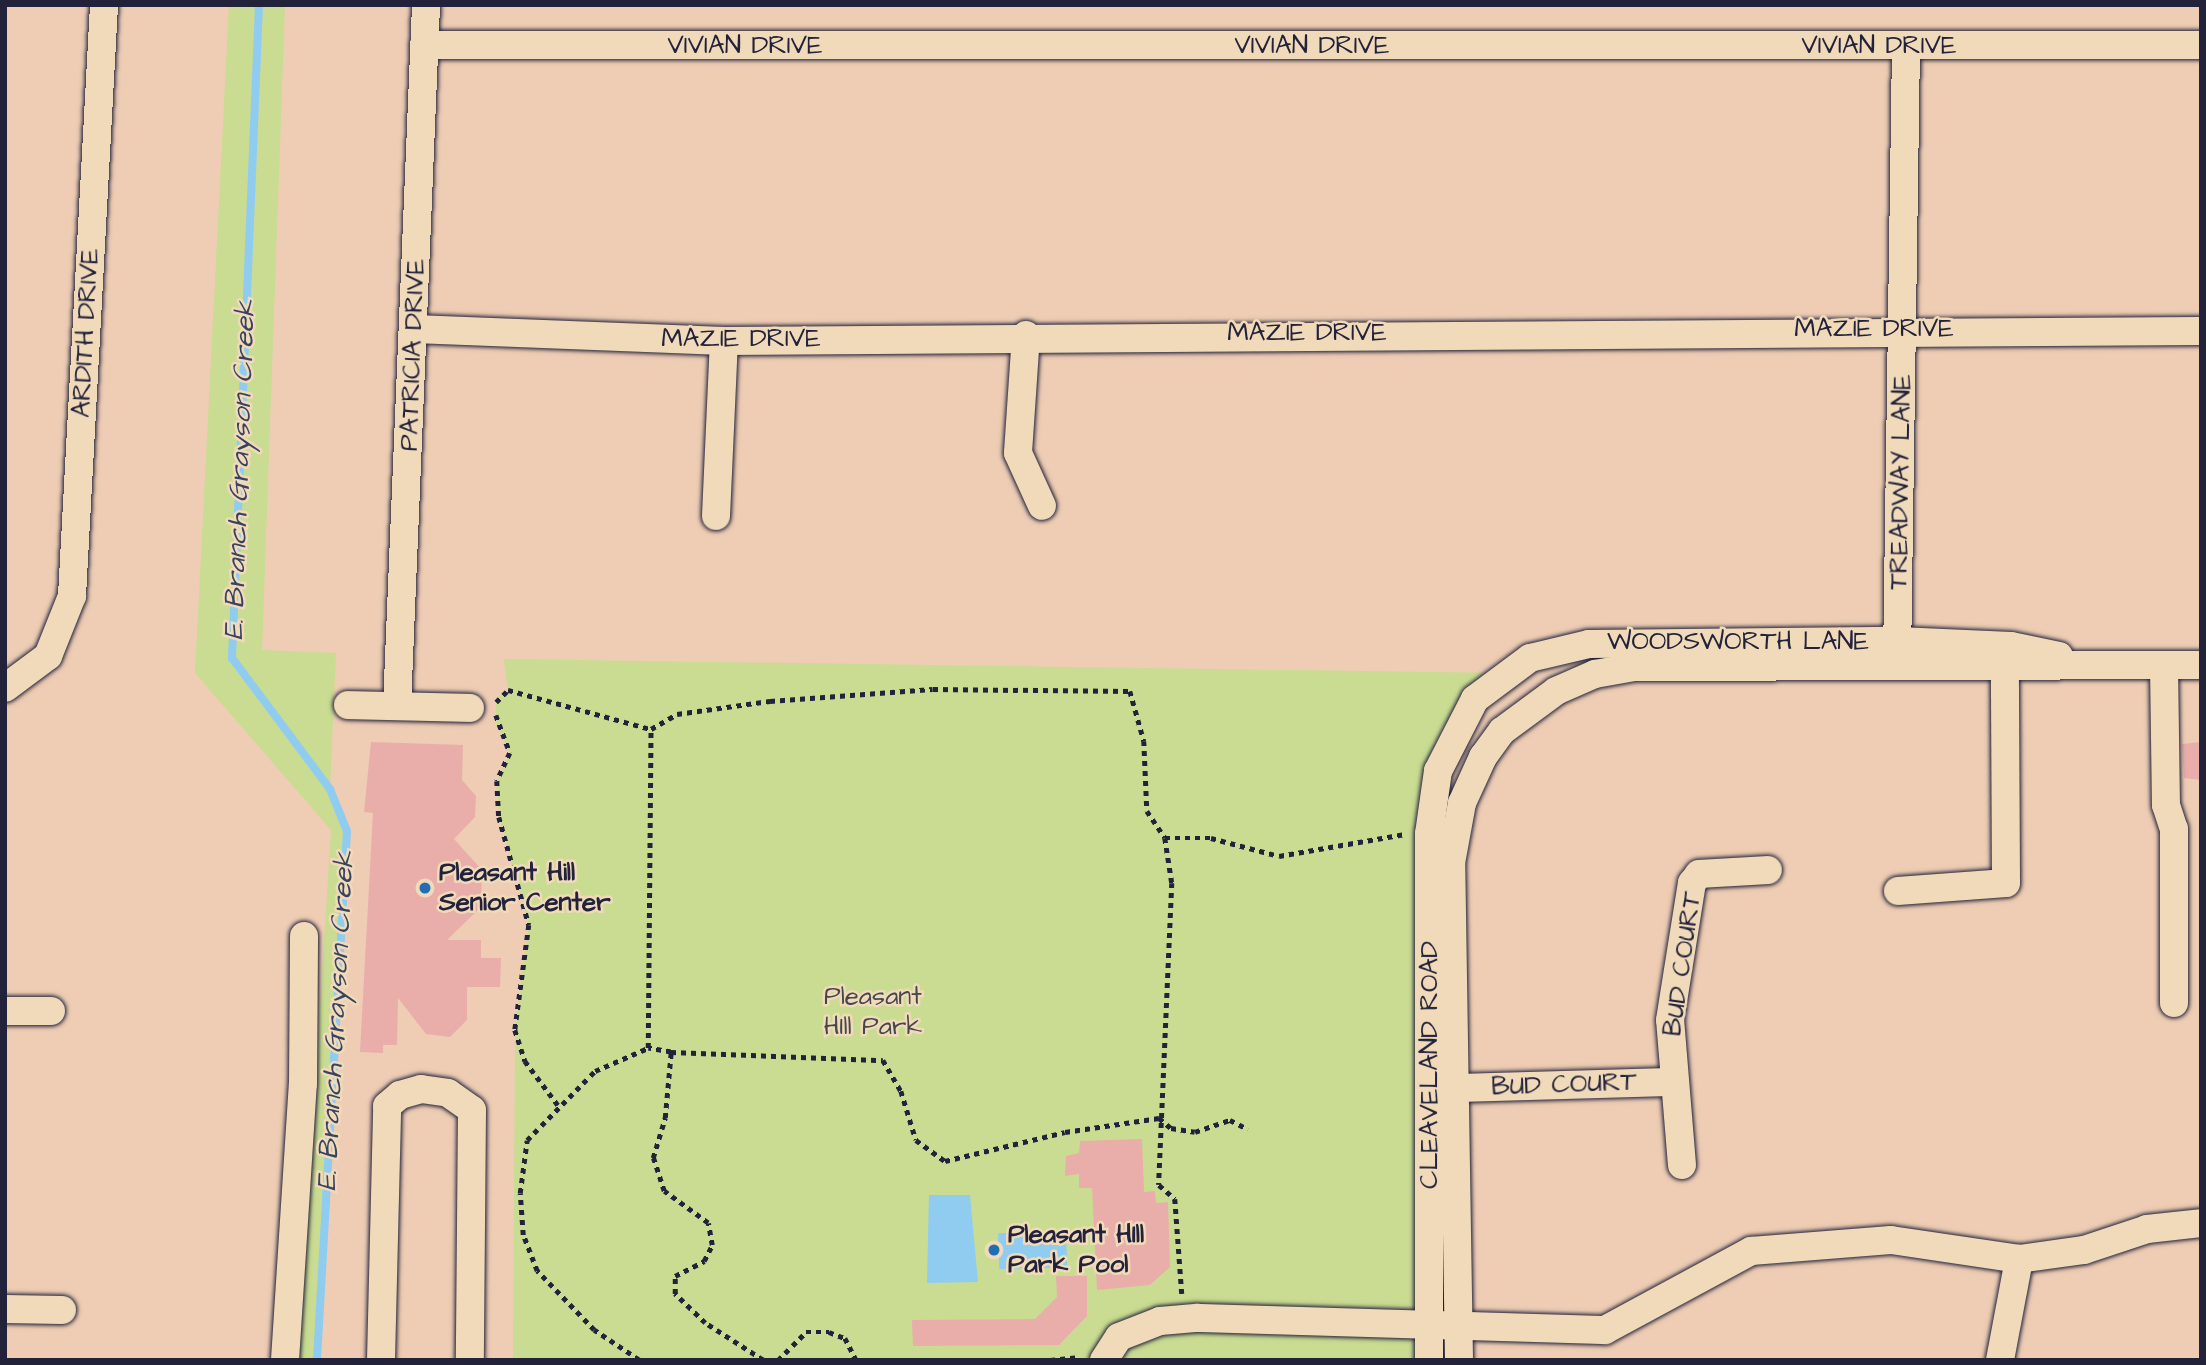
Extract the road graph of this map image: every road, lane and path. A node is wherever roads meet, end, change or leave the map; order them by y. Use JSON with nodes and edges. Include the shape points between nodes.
{"nodes":[{"id":1,"x":104,"y":5,"type":"edge"},
{"id":2,"x":426,"y":5,"type":"edge"},
{"id":3,"x":424,"y":45,"type":"junction"},
{"id":4,"x":2201,"y":45,"type":"edge"},
{"id":5,"x":1906,"y":47,"type":"junction"},
{"id":6,"x":1905,"y":328,"type":"junction"},
{"id":7,"x":414,"y":329,"type":"junction"},
{"id":8,"x":2201,"y":331,"type":"edge"},
{"id":9,"x":1026,"y":335,"type":"junction"},
{"id":10,"x":724,"y":341,"type":"junction"},
{"id":11,"x":1042,"y":506,"type":"dead end"},
{"id":12,"x":716,"y":516,"type":"dead end"},
{"id":13,"x":1897,"y":654,"type":"junction"},
{"id":14,"x":2095,"y":664,"type":"junction"},
{"id":15,"x":2164,"y":665,"type":"junction"},
{"id":16,"x":2201,"y":665,"type":"edge"},
{"id":17,"x":2006,"y":669,"type":"junction"},
{"id":18,"x":1503,"y":673,"type":"junction"},
{"id":19,"x":5,"y":688,"type":"edge"},
{"id":20,"x":348,"y":705,"type":"dead end"},
{"id":21,"x":397,"y":706,"type":"junction"},
{"id":22,"x":470,"y":708,"type":"dead end"},
{"id":23,"x":1530,"y":708,"type":"junction"},
{"id":24,"x":651,"y":729,"type":"junction"},
{"id":25,"x":1438,"y":771,"type":"joint"},
{"id":26,"x":1462,"y":803,"type":"joint"},
{"id":27,"x":1429,"y":834,"type":"junction"},
{"id":28,"x":1165,"y":838,"type":"junction"},
{"id":29,"x":1768,"y":870,"type":"dead end"},
{"id":30,"x":1898,"y":891,"type":"dead end"},
{"id":31,"x":304,"y":936,"type":"dead end"},
{"id":32,"x":2174,"y":1003,"type":"dead end"},
{"id":33,"x":5,"y":1010,"type":"edge"},
{"id":34,"x":51,"y":1011,"type":"dead end"},
{"id":35,"x":648,"y":1048,"type":"junction"},
{"id":36,"x":671,"y":1052,"type":"junction"},
{"id":37,"x":1673,"y":1082,"type":"junction"},
{"id":38,"x":1455,"y":1088,"type":"junction"},
{"id":39,"x":558,"y":1105,"type":"junction"},
{"id":40,"x":1159,"y":1118,"type":"junction"},
{"id":41,"x":1248,"y":1129,"type":"dead end"},
{"id":42,"x":1682,"y":1165,"type":"dead end"},
{"id":43,"x":2201,"y":1223,"type":"edge"},
{"id":44,"x":2019,"y":1259,"type":"junction"},
{"id":45,"x":5,"y":1308,"type":"edge"},
{"id":46,"x":62,"y":1310,"type":"dead end"},
{"id":47,"x":1184,"y":1319,"type":"junction"},
{"id":48,"x":1428,"y":1328,"type":"junction"},
{"id":49,"x":1458,"y":1328,"type":"junction"},
{"id":50,"x":285,"y":1360,"type":"edge"},
{"id":51,"x":381,"y":1360,"type":"edge"},
{"id":52,"x":470,"y":1360,"type":"edge"},
{"id":53,"x":639,"y":1360,"type":"edge"},
{"id":54,"x":763,"y":1360,"type":"edge"},
{"id":55,"x":778,"y":1360,"type":"edge"},
{"id":56,"x":856,"y":1360,"type":"edge"},
{"id":57,"x":953,"y":1360,"type":"edge"},
{"id":58,"x":984,"y":1360,"type":"edge"},
{"id":59,"x":1104,"y":1360,"type":"edge"},
{"id":60,"x":1429,"y":1360,"type":"edge"},
{"id":61,"x":1459,"y":1360,"type":"edge"},
{"id":62,"x":2000,"y":1360,"type":"edge"}],
"edges":[{"from":1,"to":19,"type":"street","name":"ARDITH DRIVE","via":[[72,596],[48,656]]},
{"from":2,"to":3,"type":"street","name":"PATRICIA DRIVE"},
{"from":3,"to":5,"type":"street","name":"VIVIAN DRIVE"},
{"from":3,"to":7,"type":"street","name":"PATRICIA DRIVE"},
{"from":4,"to":5,"type":"street","name":"VIVIAN DRIVE"},
{"from":5,"to":6,"type":"street","name":"TREADWAY LANE"},
{"from":6,"to":8,"type":"street","name":"MAZIE DRIVE"},
{"from":6,"to":9,"type":"street","name":"MAZIE DRIVE"},
{"from":6,"to":13,"type":"street","name":"TREADWAY LANE"},
{"from":7,"to":10,"type":"street","name":"MAZIE DRIVE"},
{"from":7,"to":21,"type":"street","name":"PATRICIA DRIVE"},
{"from":9,"to":10,"type":"street","name":"MAZIE DRIVE"},
{"from":9,"to":11,"type":"street","via":[[1018,453]]},
{"from":10,"to":12,"type":"street"},
{"from":13,"to":14,"type":"street","name":"WOODSWORTH LANE","via":[[2011,646]]},
{"from":13,"to":17,"type":"street","name":"WOODSWORTH LANE"},
{"from":13,"to":18,"type":"street","name":"WOODSWORTH LANE","via":[[1589,644],[1530,659]]},
{"from":13,"to":23,"type":"street","name":"WOODSWORTH LANE","via":[[1634,667],[1595,674]]},
{"from":14,"to":15,"type":"street","name":"WOODSWORTH LANE"},
{"from":14,"to":17,"type":"street","name":"WOODSWORTH LANE"},
{"from":15,"to":16,"type":"street","name":"WOODSWORTH LANE"},
{"from":15,"to":32,"type":"street","via":[[2166,805],[2174,829]]},
{"from":17,"to":30,"type":"street","via":[[2006,883]]},
{"from":18,"to":23,"type":"street"},
{"from":18,"to":25,"type":"street","name":"WOODSWORTH LANE","via":[[1475,699]]},
{"from":20,"to":21,"type":"street"},
{"from":21,"to":22,"type":"street"},
{"from":23,"to":26,"type":"street","name":"WOODSWORTH LANE","via":[[1483,757]]},
{"from":24,"to":28,"type":"path","via":[[677,714],[770,701],[933,689],[1130,691],[1144,741],[1147,811]]},
{"from":24,"to":35,"type":"path"},
{"from":24,"to":39,"type":"path","via":[[508,690],[496,698],[496,723],[510,753],[497,780],[499,817],[529,925],[515,1030],[525,1061]]},
{"from":25,"to":27,"type":"street","name":"CLEAVELAND ROAD"},
{"from":26,"to":38,"type":"street","name":"CLEAVELAND ROAD","via":[[1451,863]]},
{"from":27,"to":28,"type":"path","via":[[1389,834],[1279,856],[1210,838]]},
{"from":27,"to":48,"type":"street","name":"CLEAVELAND ROAD"},
{"from":28,"to":40,"type":"path","via":[[1172,883],[1170,1016]]},
{"from":29,"to":37,"type":"street","name":"BUD COURT","via":[[1699,874],[1692,883],[1670,1020]]},
{"from":31,"to":50,"type":"street","via":[[303,1084]]},
{"from":33,"to":34,"type":"street"},
{"from":35,"to":36,"type":"path"},
{"from":35,"to":39,"type":"path","via":[[595,1071]]},
{"from":36,"to":40,"type":"path","via":[[883,1060],[901,1091],[916,1140],[945,1161],[1065,1132]]},
{"from":36,"to":54,"type":"path","via":[[665,1118],[653,1158],[664,1191],[708,1223],[712,1245],[704,1261],[675,1276],[675,1294],[705,1323]]},
{"from":37,"to":38,"type":"street","name":"BUD COURT"},
{"from":37,"to":42,"type":"street","name":"BUD COURT"},
{"from":38,"to":49,"type":"street","name":"CLEAVELAND ROAD"},
{"from":39,"to":53,"type":"path","via":[[527,1140],[521,1165],[523,1235],[537,1271],[564,1302]]},
{"from":40,"to":41,"type":"path","via":[[1171,1128],[1195,1132],[1230,1120]]},
{"from":40,"to":47,"type":"path","via":[[1159,1185],[1175,1199]]},
{"from":43,"to":44,"type":"street","via":[[2147,1229],[2084,1250]]},
{"from":44,"to":49,"type":"street","via":[[1891,1240],[1752,1251],[1605,1329]]},
{"from":44,"to":62,"type":"street"},
{"from":45,"to":46,"type":"street"},
{"from":47,"to":48,"type":"street"},
{"from":47,"to":59,"type":"street","via":[[1160,1321],[1119,1338]]},
{"from":48,"to":49,"type":"street"},
{"from":48,"to":60,"type":"street","name":"CLEAVELAND ROAD"},
{"from":49,"to":61,"type":"street","name":"CLEAVELAND ROAD"},
{"from":51,"to":52,"type":"street","via":[[387,1106],[400,1095],[421,1089],[448,1093],[472,1110]]},
{"from":55,"to":56,"type":"path","via":[[806,1332],[829,1332],[845,1338]]},
{"from":57,"to":58,"type":"path"}]}
